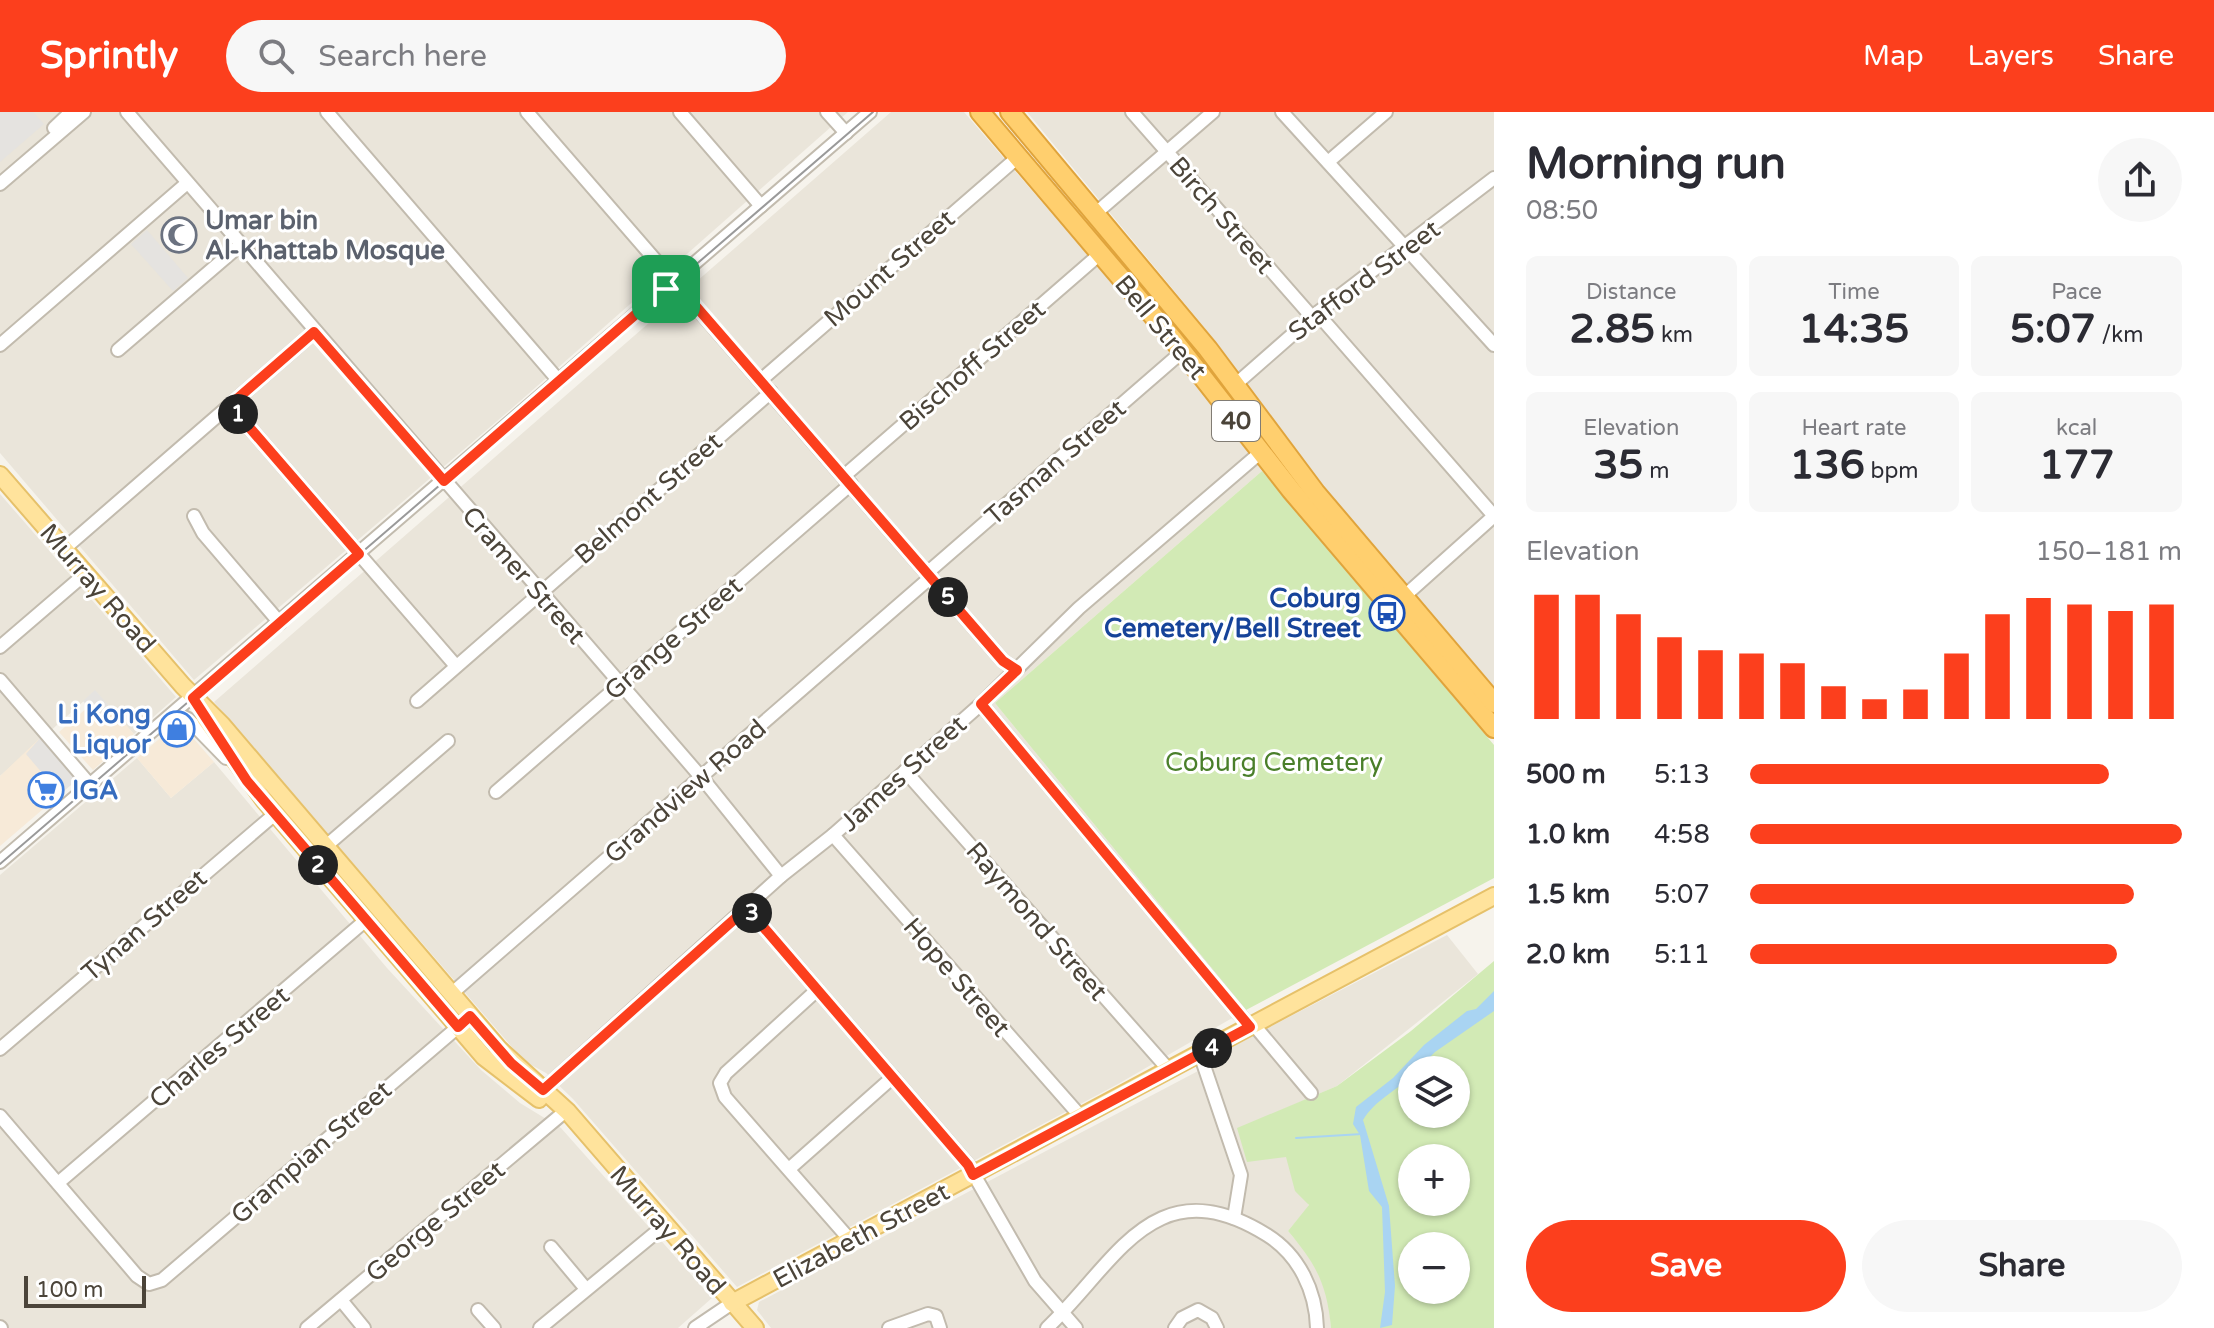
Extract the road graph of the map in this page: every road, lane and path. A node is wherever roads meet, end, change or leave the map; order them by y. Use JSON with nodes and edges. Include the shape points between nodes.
{"nodes":[{"id":1,"x":71,"y":112,"type":"edge"},
{"id":2,"x":84,"y":112,"type":"edge"},
{"id":3,"x":121,"y":112,"type":"edge"},
{"id":4,"x":127,"y":112,"type":"edge"},
{"id":5,"x":327,"y":112,"type":"edge"},
{"id":6,"x":527,"y":112,"type":"edge"},
{"id":7,"x":680,"y":112,"type":"edge"},
{"id":8,"x":827,"y":112,"type":"edge"},
{"id":9,"x":870,"y":112,"type":"edge"},
{"id":10,"x":980,"y":112,"type":"edge"},
{"id":11,"x":1010,"y":112,"type":"edge"},
{"id":12,"x":1132,"y":112,"type":"edge"},
{"id":13,"x":1213,"y":112,"type":"edge"},
{"id":14,"x":1282,"y":112,"type":"edge"},
{"id":15,"x":1386,"y":112,"type":"edge"},
{"id":16,"x":140,"y":130,"type":"junction"},
{"id":17,"x":54,"y":133,"type":"junction"},
{"id":18,"x":846,"y":133,"type":"junction"},
{"id":19,"x":1166,"y":151,"type":"junction"},
{"id":20,"x":1018,"y":157,"type":"junction"},
{"id":21,"x":1328,"y":162,"type":"junction"},
{"id":22,"x":15,"y":166,"type":"junction"},
{"id":23,"x":0,"y":174,"type":"edge"},
{"id":24,"x":1494,"y":178,"type":"edge"},
{"id":25,"x":0,"y":184,"type":"edge"},
{"id":26,"x":186,"y":184,"type":"junction"},
{"id":27,"x":761,"y":206,"type":"junction"},
{"id":28,"x":1096,"y":213,"type":"junction"},
{"id":29,"x":239,"y":246,"type":"junction"},
{"id":30,"x":1404,"y":248,"type":"junction"},
{"id":31,"x":1100,"y":254,"type":"junction"},
{"id":32,"x":674,"y":281,"type":"junction"},
{"id":33,"x":1315,"y":315,"type":"junction"},
{"id":34,"x":314,"y":332,"type":"junction"},
{"id":35,"x":0,"y":345,"type":"edge"},
{"id":36,"x":1494,"y":345,"type":"edge"},
{"id":37,"x":118,"y":350,"type":"dead end"},
{"id":38,"x":1183,"y":351,"type":"junction"},
{"id":39,"x":761,"y":380,"type":"junction"},
{"id":40,"x":559,"y":381,"type":"junction"},
{"id":41,"x":1236,"y":384,"type":"junction"},
{"id":42,"x":771,"y":392,"type":"junction"},
{"id":43,"x":230,"y":405,"type":"junction"},
{"id":44,"x":1253,"y":407,"type":"junction"},
{"id":45,"x":1240,"y":426,"type":"junction"},
{"id":46,"x":1261,"y":452,"type":"junction"},
{"id":47,"x":1,"y":476,"type":"edge"},
{"id":48,"x":848,"y":480,"type":"junction"},
{"id":49,"x":444,"y":481,"type":"junction"},
{"id":50,"x":1494,"y":516,"type":"edge"},
{"id":51,"x":190,"y":519,"type":"dead end"},
{"id":52,"x":64,"y":549,"type":"junction"},
{"id":53,"x":359,"y":554,"type":"junction"},
{"id":54,"x":85,"y":574,"type":"junction"},
{"id":55,"x":929,"y":575,"type":"junction"},
{"id":56,"x":540,"y":591,"type":"junction"},
{"id":57,"x":1397,"y":603,"type":"junction"},
{"id":58,"x":280,"y":623,"type":"junction"},
{"id":59,"x":0,"y":647,"type":"edge"},
{"id":60,"x":456,"y":666,"type":"junction"},
{"id":61,"x":1017,"y":670,"type":"junction"},
{"id":62,"x":0,"y":680,"type":"edge"},
{"id":63,"x":619,"y":685,"type":"junction"},
{"id":64,"x":194,"y":699,"type":"junction"},
{"id":65,"x":417,"y":701,"type":"dead end"},
{"id":66,"x":1494,"y":703,"type":"edge"},
{"id":67,"x":981,"y":704,"type":"junction"},
{"id":68,"x":176,"y":713,"type":"junction"},
{"id":69,"x":1494,"y":728,"type":"edge"},
{"id":70,"x":448,"y":741,"type":"dead end"},
{"id":71,"x":905,"y":771,"type":"junction"},
{"id":72,"x":701,"y":777,"type":"junction"},
{"id":73,"x":247,"y":781,"type":"junction"},
{"id":74,"x":90,"y":785,"type":"junction"},
{"id":75,"x":496,"y":792,"type":"dead end"},
{"id":76,"x":288,"y":802,"type":"junction"},
{"id":77,"x":275,"y":814,"type":"junction"},
{"id":78,"x":833,"y":835,"type":"junction"},
{"id":79,"x":326,"y":846,"type":"junction"},
{"id":80,"x":312,"y":858,"type":"junction"},
{"id":81,"x":0,"y":862,"type":"edge"},
{"id":82,"x":781,"y":876,"type":"junction"},
{"id":83,"x":1494,"y":896,"type":"edge"},
{"id":84,"x":747,"y":908,"type":"junction"},
{"id":85,"x":380,"y":909,"type":"junction"},
{"id":86,"x":366,"y":920,"type":"junction"},
{"id":87,"x":817,"y":990,"type":"junction"},
{"id":88,"x":445,"y":999,"type":"junction"},
{"id":89,"x":464,"y":1022,"type":"junction"},
{"id":90,"x":1252,"y":1026,"type":"junction"},
{"id":91,"x":0,"y":1049,"type":"edge"},
{"id":92,"x":1200,"y":1054,"type":"junction"},
{"id":93,"x":1169,"y":1070,"type":"junction"},
{"id":94,"x":893,"y":1077,"type":"junction"},
{"id":95,"x":543,"y":1090,"type":"junction"},
{"id":96,"x":1311,"y":1093,"type":"dead end"},
{"id":97,"x":562,"y":1114,"type":"junction"},
{"id":98,"x":0,"y":1116,"type":"edge"},
{"id":99,"x":1082,"y":1118,"type":"junction"},
{"id":100,"x":582,"y":1130,"type":"junction"},
{"id":101,"x":789,"y":1169,"type":"junction"},
{"id":102,"x":973,"y":1175,"type":"junction"},
{"id":103,"x":58,"y":1183,"type":"junction"},
{"id":104,"x":1234,"y":1218,"type":"junction"},
{"id":105,"x":665,"y":1225,"type":"junction"},
{"id":106,"x":851,"y":1241,"type":"junction"},
{"id":107,"x":551,"y":1247,"type":"dead end"},
{"id":108,"x":586,"y":1289,"type":"junction"},
{"id":109,"x":341,"y":1300,"type":"junction"},
{"id":110,"x":732,"y":1303,"type":"junction"},
{"id":111,"x":478,"y":1310,"type":"dead end"},
{"id":112,"x":1063,"y":1313,"type":"junction"},
{"id":113,"x":307,"y":1328,"type":"edge"},
{"id":114,"x":364,"y":1328,"type":"edge"},
{"id":115,"x":494,"y":1328,"type":"edge"},
{"id":116,"x":540,"y":1328,"type":"edge"},
{"id":117,"x":695,"y":1328,"type":"edge"},
{"id":118,"x":755,"y":1328,"type":"edge"},
{"id":119,"x":889,"y":1328,"type":"edge"},
{"id":120,"x":940,"y":1328,"type":"edge"},
{"id":121,"x":1047,"y":1328,"type":"edge"},
{"id":122,"x":1076,"y":1328,"type":"edge"},
{"id":123,"x":1175,"y":1328,"type":"edge"},
{"id":124,"x":1217,"y":1328,"type":"edge"},
{"id":125,"x":1317,"y":1328,"type":"edge"}],
"edges":[{"from":1,"to":17,"type":"street"},
{"from":2,"to":17,"type":"street"},
{"from":3,"to":16,"type":"street","name":"Cramer Street"},
{"from":4,"to":16,"type":"street","name":"Cramer Street"},
{"from":5,"to":40,"type":"street"},
{"from":6,"to":32,"type":"street"},
{"from":7,"to":27,"type":"street"},
{"from":8,"to":18,"type":"street"},
{"from":9,"to":18,"type":"street"},
{"from":10,"to":20,"type":"highway","name":"Bell Street","number":"40"},
{"from":11,"to":28,"type":"highway","name":"Bell Street","number":"40"},
{"from":12,"to":19,"type":"street","name":"Birch Street"},
{"from":13,"to":19,"type":"street"},
{"from":14,"to":21,"type":"street"},
{"from":15,"to":21,"type":"street"},
{"from":16,"to":26,"type":"street","name":"Cramer Street"},
{"from":17,"to":22,"type":"street"},
{"from":18,"to":27,"type":"street"},
{"from":19,"to":28,"type":"street"},
{"from":19,"to":33,"type":"street","name":"Birch Street"},
{"from":20,"to":31,"type":"highway","name":"Bell Street","number":"40"},
{"from":20,"to":39,"type":"street","name":"Mount Street"},
{"from":21,"to":30,"type":"street"},
{"from":22,"to":23,"type":"street"},
{"from":22,"to":25,"type":"street"},
{"from":24,"to":30,"type":"street","name":"Stafford Street"},
{"from":26,"to":29,"type":"street","name":"Cramer Street"},
{"from":26,"to":35,"type":"street"},
{"from":27,"to":32,"type":"street"},
{"from":28,"to":41,"type":"highway","name":"Bell Street","number":"40"},
{"from":29,"to":34,"type":"street","name":"Cramer Street"},
{"from":29,"to":37,"type":"street"},
{"from":30,"to":33,"type":"street","name":"Stafford Street"},
{"from":30,"to":36,"type":"street"},
{"from":31,"to":38,"type":"highway","name":"Bell Street","number":"40"},
{"from":31,"to":48,"type":"street","name":"Bischoff Street"},
{"from":32,"to":39,"type":"street"},
{"from":32,"to":40,"type":"street"},
{"from":33,"to":41,"type":"street","name":"Stafford Street"},
{"from":33,"to":50,"type":"street","name":"Birch Street"},
{"from":34,"to":43,"type":"street"},
{"from":34,"to":49,"type":"street","name":"Cramer Street"},
{"from":38,"to":45,"type":"highway","name":"Bell Street","number":"40"},
{"from":38,"to":55,"type":"street","name":"Tasman Street"},
{"from":39,"to":42,"type":"street"},
{"from":40,"to":49,"type":"street"},
{"from":41,"to":44,"type":"highway","name":"Bell Street","number":"40"},
{"from":42,"to":48,"type":"street"},
{"from":42,"to":56,"type":"street","name":"Belmont Street"},
{"from":43,"to":52,"type":"street"},
{"from":43,"to":53,"type":"street"},
{"from":44,"to":45,"type":"highway"},
{"from":44,"to":57,"type":"highway","name":"Bell Street","number":"40"},
{"from":45,"to":46,"type":"highway","name":"Bell Street","number":"40"},
{"from":46,"to":57,"type":"highway","name":"Bell Street","number":"40"},
{"from":46,"to":61,"type":"street","name":"James Street","via":[[1079,608]]},
{"from":47,"to":52,"type":"main road","name":"Murray Road"},
{"from":48,"to":55,"type":"street"},
{"from":48,"to":63,"type":"street","name":"Grange Street"},
{"from":49,"to":53,"type":"street"},
{"from":49,"to":56,"type":"street","name":"Cramer Street"},
{"from":50,"to":57,"type":"street"},
{"from":51,"to":58,"type":"street"},
{"from":52,"to":54,"type":"main road","name":"Murray Road"},
{"from":53,"to":58,"type":"street"},
{"from":53,"to":60,"type":"street"},
{"from":54,"to":59,"type":"street"},
{"from":54,"to":64,"type":"main road","name":"Murray Road"},
{"from":55,"to":61,"type":"street","via":[[1003,661]]},
{"from":55,"to":72,"type":"street","name":"Grandview Road"},
{"from":56,"to":60,"type":"street","name":"Belmont Street"},
{"from":56,"to":63,"type":"street","name":"Cramer Street"},
{"from":57,"to":66,"type":"highway","name":"Bell Street","number":"40"},
{"from":57,"to":69,"type":"highway","name":"Bell Street","number":"40"},
{"from":58,"to":64,"type":"street"},
{"from":60,"to":65,"type":"street","name":"Belmont Street"},
{"from":61,"to":67,"type":"street","name":"James Street"},
{"from":62,"to":74,"type":"street"},
{"from":63,"to":72,"type":"street","name":"Cramer Street"},
{"from":63,"to":75,"type":"street","name":"Grange Street"},
{"from":64,"to":68,"type":"street"},
{"from":64,"to":73,"type":"main road","name":"Murray Road"},
{"from":64,"to":76,"type":"main road","name":"Murray Road"},
{"from":67,"to":71,"type":"street","name":"James Street"},
{"from":67,"to":90,"type":"street"},
{"from":68,"to":73,"type":"street","via":[[195,725]]},
{"from":68,"to":74,"type":"street"},
{"from":70,"to":79,"type":"street"},
{"from":71,"to":78,"type":"street","name":"James Street"},
{"from":71,"to":93,"type":"street","name":"Raymond Street"},
{"from":72,"to":82,"type":"street","name":"Cramer Street"},
{"from":72,"to":88,"type":"street","name":"Grandview Road"},
{"from":73,"to":77,"type":"main road","name":"Murray Road"},
{"from":74,"to":81,"type":"street"},
{"from":76,"to":77,"type":"main road","name":"Tynan Street"},
{"from":76,"to":79,"type":"main road","name":"Murray Road"},
{"from":77,"to":80,"type":"main road","name":"Murray Road"},
{"from":77,"to":91,"type":"street","name":"Tynan Street"},
{"from":78,"to":82,"type":"street","name":"James Street"},
{"from":78,"to":99,"type":"street","name":"Hope Street"},
{"from":79,"to":80,"type":"main road"},
{"from":79,"to":85,"type":"main road","name":"Murray Road"},
{"from":80,"to":86,"type":"main road","name":"Murray Road"},
{"from":82,"to":84,"type":"street","name":"James Street"},
{"from":83,"to":90,"type":"main road","name":"Elizabeth Street"},
{"from":84,"to":87,"type":"street"},
{"from":84,"to":95,"type":"street","name":"James Street"},
{"from":85,"to":86,"type":"main road","name":"Charles Street"},
{"from":85,"to":88,"type":"main road","name":"Murray Road"},
{"from":86,"to":88,"type":"main road","name":"Murray Road"},
{"from":86,"to":103,"type":"street","name":"Charles Street"},
{"from":87,"to":94,"type":"street"},
{"from":87,"to":101,"type":"street","via":[[720,1083],[725,1097]]},
{"from":88,"to":89,"type":"main road","name":"Murray Road"},
{"from":89,"to":95,"type":"main road","name":"Murray Road"},
{"from":89,"to":97,"type":"main road","name":"Murray Road","via":[[494,1068]]},
{"from":89,"to":103,"type":"street","name":"Grampian Street","via":[[162,1280],[149,1284],[137,1276]]},
{"from":90,"to":92,"type":"main road","name":"Elizabeth Street"},
{"from":90,"to":96,"type":"street"},
{"from":92,"to":93,"type":"main road","name":"Elizabeth Street"},
{"from":92,"to":104,"type":"street","via":[[1241,1175]]},
{"from":93,"to":99,"type":"main road","name":"Elizabeth Street"},
{"from":94,"to":101,"type":"street"},
{"from":94,"to":102,"type":"street"},
{"from":95,"to":100,"type":"main road","name":"Murray Road"},
{"from":97,"to":100,"type":"main road","name":"Murray Road"},
{"from":97,"to":109,"type":"street","name":"George Street"},
{"from":98,"to":103,"type":"street"},
{"from":99,"to":102,"type":"main road","name":"Elizabeth Street"},
{"from":100,"to":105,"type":"main road","name":"Murray Road"},
{"from":101,"to":106,"type":"street"},
{"from":102,"to":106,"type":"main road","name":"Elizabeth Street"},
{"from":102,"to":112,"type":"street","via":[[1035,1281]]},
{"from":104,"to":112,"type":"street","via":[[1215,1212],[1179,1214],[1151,1223],[1126,1239]]},
{"from":104,"to":125,"type":"street","via":[[1274,1239],[1297,1263],[1313,1296]]},
{"from":105,"to":108,"type":"street"},
{"from":105,"to":110,"type":"main road","name":"Murray Road"},
{"from":106,"to":110,"type":"main road","name":"Elizabeth Street"},
{"from":107,"to":108,"type":"street"},
{"from":108,"to":116,"type":"street"},
{"from":109,"to":113,"type":"street","name":"George Street"},
{"from":109,"to":114,"type":"street"},
{"from":110,"to":117,"type":"street","name":"Elizabeth Street"},
{"from":110,"to":118,"type":"main road","name":"Murray Road"},
{"from":111,"to":115,"type":"street"},
{"from":112,"to":121,"type":"street"},
{"from":112,"to":122,"type":"street"},
{"from":119,"to":120,"type":"street","via":[[928,1314],[936,1316]]},
{"from":123,"to":124,"type":"street","via":[[1198,1310]]}]}
